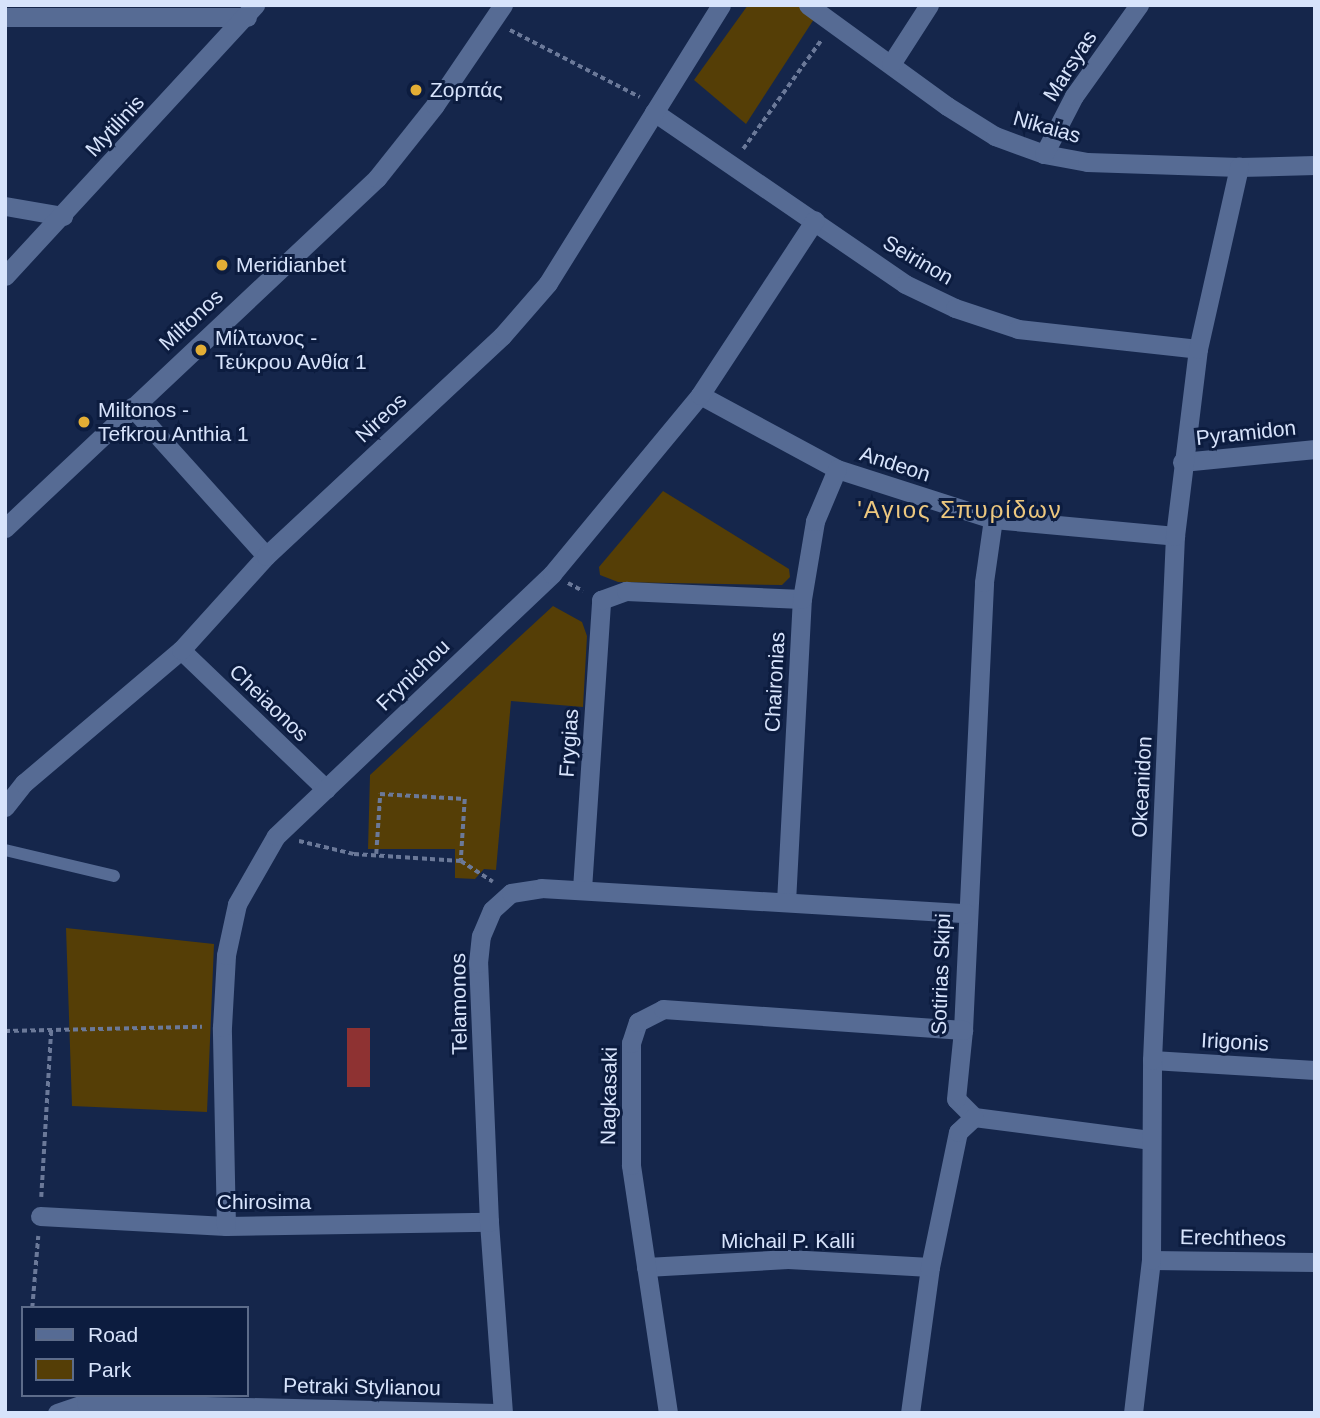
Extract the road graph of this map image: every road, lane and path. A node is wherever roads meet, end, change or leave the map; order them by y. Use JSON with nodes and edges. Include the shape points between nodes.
{"nodes":[{"id":1,"x":721,"y":5,"type":"edge"},
{"id":2,"x":808,"y":5,"type":"edge"},
{"id":3,"x":929,"y":5,"type":"edge"},
{"id":4,"x":1139,"y":5,"type":"edge"},
{"id":5,"x":251,"y":11,"type":"edge"},
{"id":6,"x":498,"y":13,"type":"edge"},
{"id":7,"x":5,"y":17,"type":"edge"},
{"id":8,"x":834,"y":23,"type":"junction"},
{"id":9,"x":891,"y":64,"type":"junction"},
{"id":10,"x":656,"y":109,"type":"junction"},
{"id":11,"x":1044,"y":154,"type":"junction"},
{"id":12,"x":732,"y":165,"type":"junction"},
{"id":13,"x":1315,"y":165,"type":"edge"},
{"id":14,"x":1239,"y":167,"type":"junction"},
{"id":15,"x":5,"y":206,"type":"edge"},
{"id":16,"x":63,"y":216,"type":"junction"},
{"id":17,"x":815,"y":220,"type":"junction"},
{"id":18,"x":5,"y":276,"type":"edge"},
{"id":19,"x":1198,"y":349,"type":"junction"},
{"id":20,"x":700,"y":395,"type":"junction"},
{"id":21,"x":132,"y":407,"type":"junction"},
{"id":22,"x":1315,"y":449,"type":"edge"},
{"id":23,"x":1182,"y":462,"type":"junction"},
{"id":24,"x":836,"y":469,"type":"junction"},
{"id":25,"x":993,"y":519,"type":"junction"},
{"id":26,"x":5,"y":528,"type":"edge"},
{"id":27,"x":1175,"y":536,"type":"junction"},
{"id":28,"x":266,"y":556,"type":"junction"},
{"id":29,"x":552,"y":575,"type":"junction"},
{"id":30,"x":802,"y":599,"type":"junction"},
{"id":31,"x":601,"y":600,"type":"junction"},
{"id":32,"x":181,"y":650,"type":"junction"},
{"id":33,"x":326,"y":789,"type":"junction"},
{"id":34,"x":5,"y":807,"type":"edge"},
{"id":35,"x":276,"y":836,"type":"junction"},
{"id":36,"x":5,"y":850,"type":"edge"},
{"id":37,"x":376,"y":855,"type":"junction"},
{"id":38,"x":461,"y":861,"type":"junction"},
{"id":39,"x":114,"y":876,"type":"dead end"},
{"id":40,"x":582,"y":889,"type":"junction"},
{"id":41,"x":511,"y":893,"type":"junction"},
{"id":42,"x":786,"y":902,"type":"junction"},
{"id":43,"x":966,"y":913,"type":"junction"},
{"id":44,"x":222,"y":1027,"type":"junction"},
{"id":45,"x":51,"y":1028,"type":"junction"},
{"id":46,"x":963,"y":1030,"type":"junction"},
{"id":47,"x":5,"y":1031,"type":"edge"},
{"id":48,"x":1152,"y":1060,"type":"junction"},
{"id":49,"x":1315,"y":1070,"type":"edge"},
{"id":50,"x":975,"y":1118,"type":"junction"},
{"id":51,"x":1150,"y":1140,"type":"junction"},
{"id":52,"x":40,"y":1216,"type":"junction"},
{"id":53,"x":489,"y":1222,"type":"junction"},
{"id":54,"x":226,"y":1226,"type":"junction"},
{"id":55,"x":1151,"y":1260,"type":"junction"},
{"id":56,"x":1315,"y":1262,"type":"edge"},
{"id":57,"x":646,"y":1267,"type":"junction"},
{"id":58,"x":930,"y":1268,"type":"junction"},
{"id":59,"x":32,"y":1306,"type":"edge"},
{"id":60,"x":59,"y":1411,"type":"edge"},
{"id":61,"x":496,"y":1413,"type":"edge"},
{"id":62,"x":503,"y":1413,"type":"edge"},
{"id":63,"x":668,"y":1413,"type":"edge"},
{"id":64,"x":910,"y":1413,"type":"edge"},
{"id":65,"x":1133,"y":1413,"type":"edge"}],
"edges":[{"from":1,"to":10,"type":"street","name":"Nireos"},
{"from":2,"to":8,"type":"street","name":"Nikaias"},
{"from":3,"to":9,"type":"street"},
{"from":4,"to":11,"type":"street","name":"Marsyas","via":[[1074,96]]},
{"from":5,"to":7,"type":"street"},
{"from":5,"to":16,"type":"street","name":"Mytilinis"},
{"from":6,"to":10,"type":"path"},
{"from":6,"to":21,"type":"street","name":"Miltonos","via":[[435,106],[377,178]]},
{"from":8,"to":9,"type":"street","name":"Nikaias"},
{"from":8,"to":12,"type":"path"},
{"from":9,"to":11,"type":"street","name":"Nikaias","via":[[995,136]]},
{"from":10,"to":12,"type":"street","name":"Seirinon"},
{"from":10,"to":28,"type":"street","name":"Nireos","via":[[548,283],[502,336]]},
{"from":11,"to":14,"type":"street","name":"Nikaias","via":[[1087,162]]},
{"from":12,"to":17,"type":"street","name":"Seirinon"},
{"from":13,"to":14,"type":"street","name":"Nikaias"},
{"from":14,"to":19,"type":"street","name":"Okeanidon"},
{"from":15,"to":16,"type":"street"},
{"from":16,"to":18,"type":"street","name":"Mytilinis"},
{"from":17,"to":19,"type":"street","name":"Seirinon","via":[[905,284],[955,308],[1018,329]]},
{"from":17,"to":20,"type":"street","name":"Frynichou"},
{"from":19,"to":23,"type":"street","name":"Okeanidon"},
{"from":20,"to":24,"type":"street","name":"Andeon"},
{"from":20,"to":29,"type":"street","name":"Frynichou"},
{"from":21,"to":26,"type":"street","name":"Miltonos"},
{"from":21,"to":28,"type":"street"},
{"from":22,"to":23,"type":"street","name":"Pyramidon"},
{"from":23,"to":27,"type":"street","name":"Okeanidon"},
{"from":24,"to":25,"type":"street","name":"Andeon"},
{"from":24,"to":30,"type":"street","name":"Chaironias","via":[[815,521]]},
{"from":25,"to":27,"type":"street","name":"Andeon"},
{"from":25,"to":43,"type":"street","name":"Sotirias Skipi","via":[[984,582]]},
{"from":27,"to":48,"type":"street","name":"Okeanidon"},
{"from":28,"to":32,"type":"street","name":"Nireos"},
{"from":29,"to":31,"type":"path"},
{"from":29,"to":33,"type":"street","name":"Frynichou"},
{"from":30,"to":31,"type":"street","via":[[626,591]]},
{"from":30,"to":42,"type":"street","name":"Chaironias"},
{"from":31,"to":40,"type":"street","name":"Frygias"},
{"from":32,"to":33,"type":"street","name":"Cheiaonos"},
{"from":32,"to":34,"type":"street","name":"Nireos","via":[[24,783]]},
{"from":33,"to":35,"type":"street","name":"Frynichou"},
{"from":35,"to":37,"type":"path"},
{"from":35,"to":44,"type":"street","name":"Frynichou","via":[[237,904],[226,955]]},
{"from":36,"to":39,"type":"lane"},
{"from":37,"to":38,"type":"path"},
{"from":37,"to":38,"type":"path","via":[[380,794],[441,797],[466,799]]},
{"from":38,"to":41,"type":"path"},
{"from":40,"to":41,"type":"street"},
{"from":40,"to":42,"type":"street"},
{"from":41,"to":53,"type":"street","name":"Telamonos","via":[[492,910],[481,936],[478,963]]},
{"from":42,"to":43,"type":"street"},
{"from":43,"to":46,"type":"street","name":"Sotirias Skipi"},
{"from":44,"to":45,"type":"path"},
{"from":44,"to":54,"type":"street","name":"Frynichou"},
{"from":45,"to":47,"type":"path"},
{"from":45,"to":52,"type":"path"},
{"from":46,"to":50,"type":"street","name":"Sotirias Skipi","via":[[956,1099]]},
{"from":46,"to":57,"type":"street","name":"Nagkasaki","via":[[663,1009],[638,1023],[631,1043],[631,1165]]},
{"from":48,"to":49,"type":"street","name":"Irigonis"},
{"from":48,"to":51,"type":"street","name":"Okeanidon"},
{"from":50,"to":51,"type":"street"},
{"from":50,"to":58,"type":"street","via":[[958,1132]]},
{"from":51,"to":55,"type":"street","name":"Okeanidon"},
{"from":52,"to":54,"type":"street","name":"Chirosima"},
{"from":52,"to":59,"type":"path"},
{"from":53,"to":54,"type":"street","name":"Chirosima"},
{"from":53,"to":62,"type":"street","name":"Telamonos"},
{"from":55,"to":56,"type":"street","name":"Erechtheos"},
{"from":55,"to":65,"type":"street","name":"Okeanidon"},
{"from":57,"to":58,"type":"street","name":"Michail P. Kalli","via":[[788,1259]]},
{"from":57,"to":63,"type":"street","name":"Nagkasaki"},
{"from":58,"to":64,"type":"street"},
{"from":60,"to":61,"type":"street","name":"Petraki Stylianou","via":[[86,1403]]}]}
